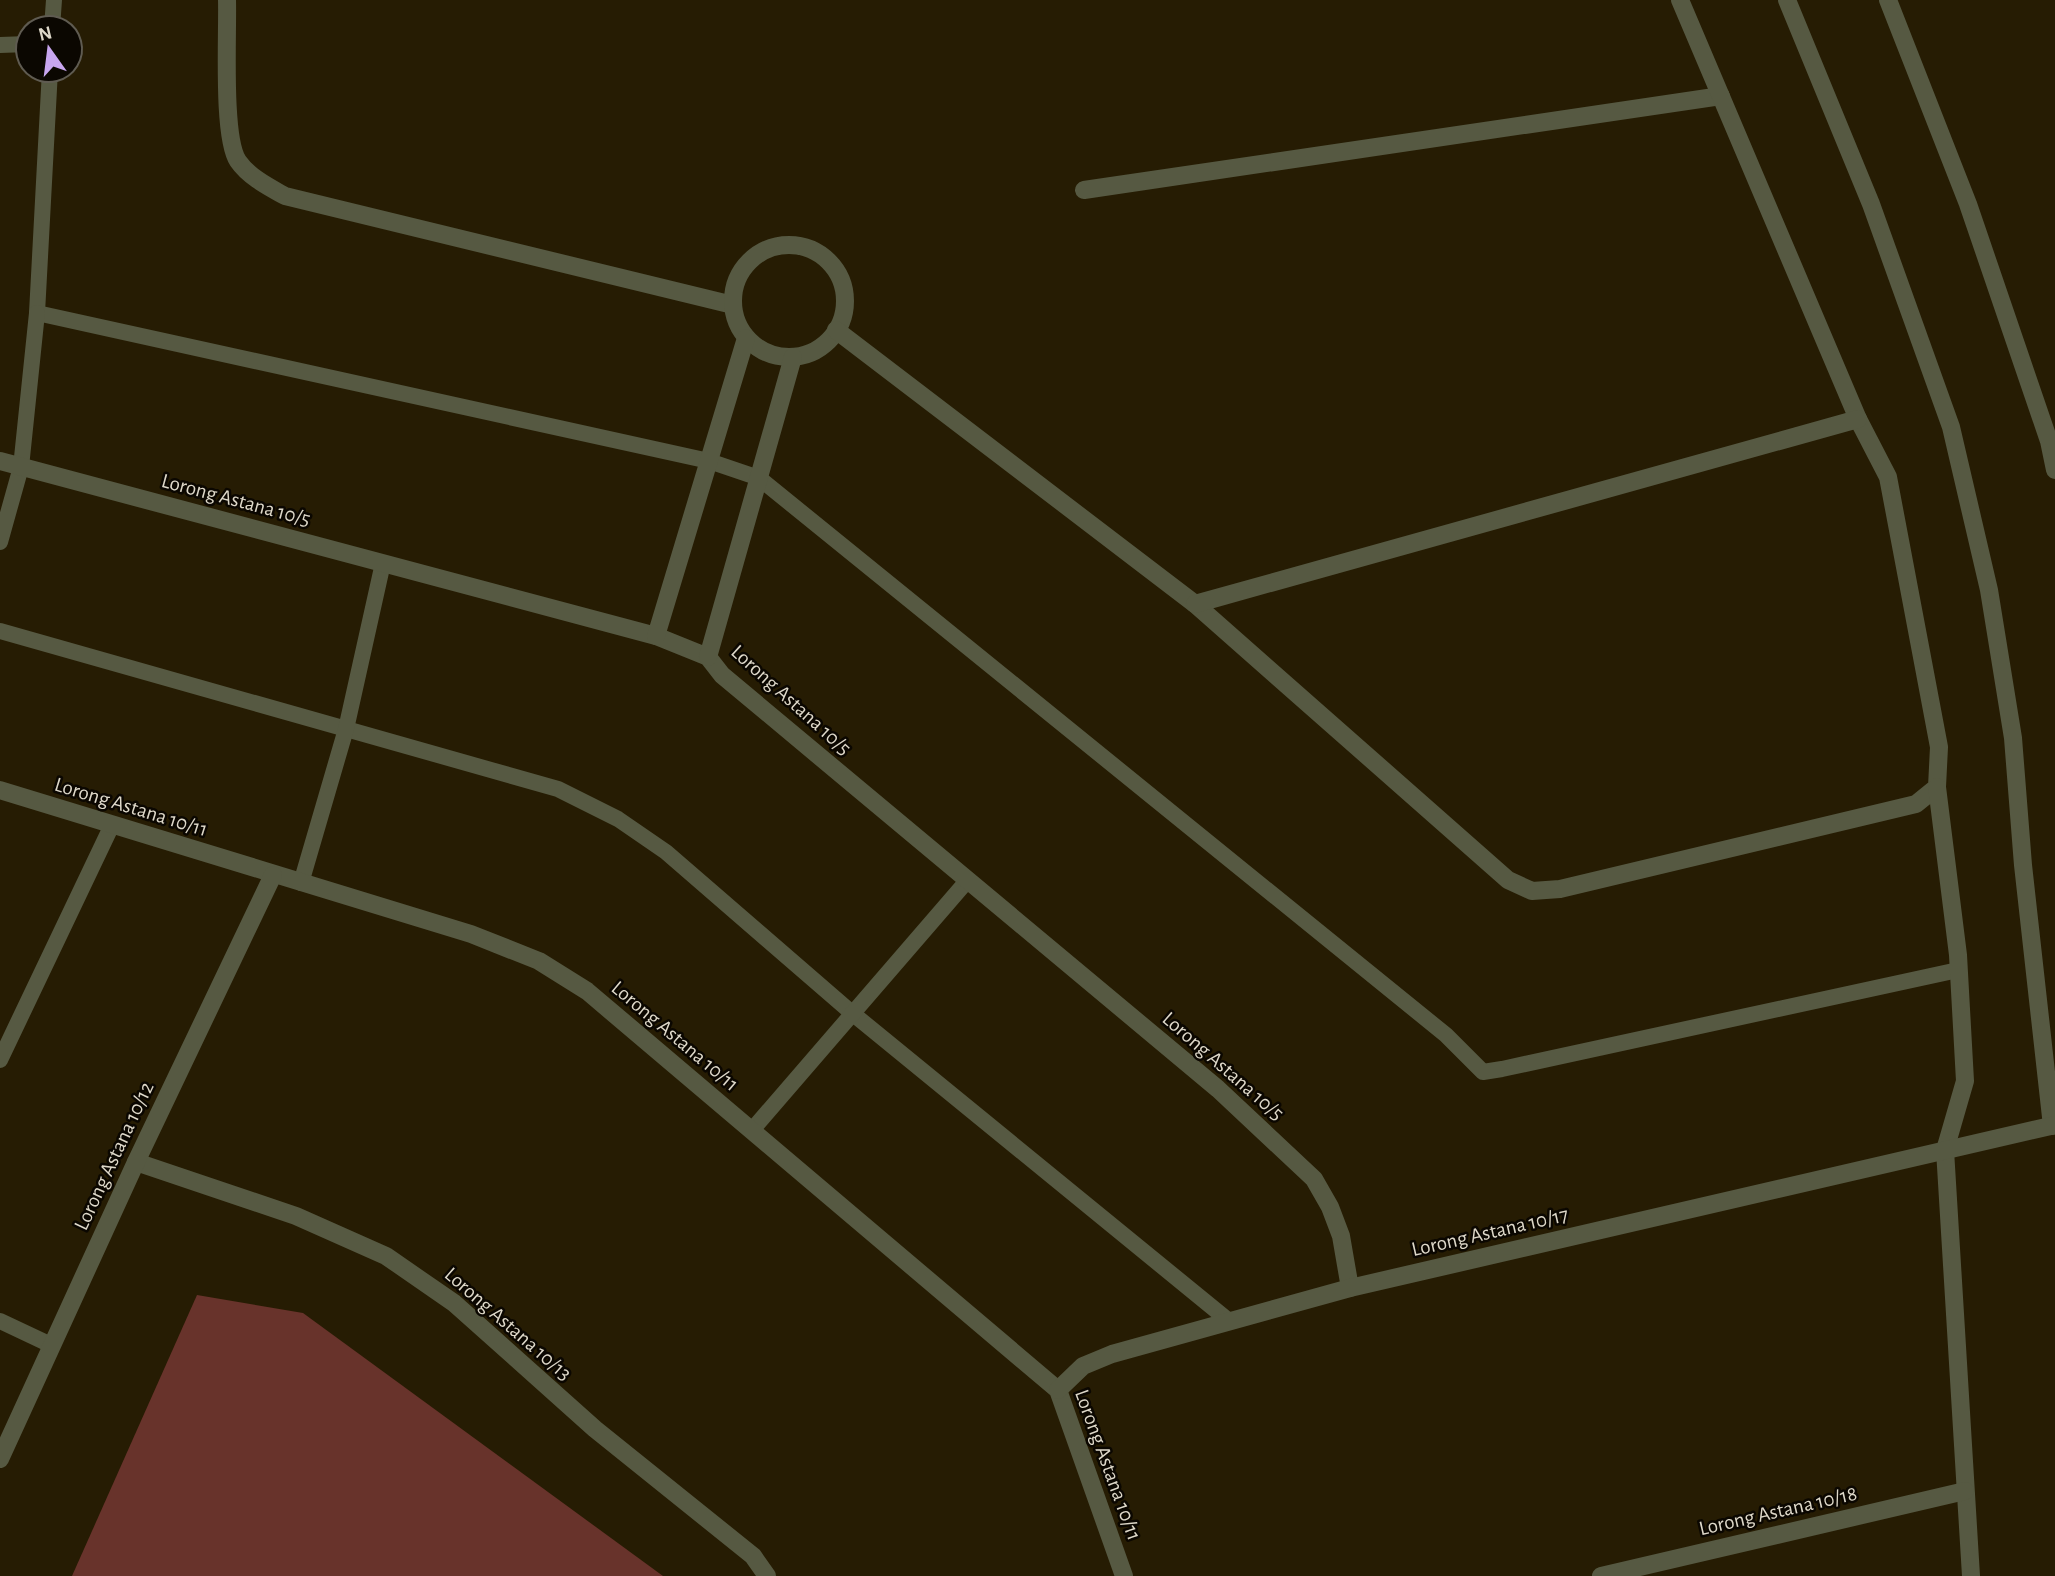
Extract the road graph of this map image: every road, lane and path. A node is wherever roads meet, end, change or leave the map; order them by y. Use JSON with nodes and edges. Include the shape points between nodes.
{"nodes":[{"id":1,"x":227,"y":0,"type":"edge"},
{"id":2,"x":1680,"y":0,"type":"edge"},
{"id":3,"x":1787,"y":0,"type":"edge"},
{"id":4,"x":1888,"y":0,"type":"edge"},
{"id":5,"x":49,"y":84,"type":"edge"},
{"id":6,"x":1721,"y":96,"type":"junction"},
{"id":7,"x":1084,"y":190,"type":"dead end"},
{"id":8,"x":733,"y":305,"type":"junction"},
{"id":9,"x":37,"y":313,"type":"junction"},
{"id":10,"x":836,"y":330,"type":"junction"},
{"id":11,"x":746,"y":338,"type":"junction"},
{"id":12,"x":793,"y":357,"type":"junction"},
{"id":13,"x":1858,"y":419,"type":"junction"},
{"id":14,"x":0,"y":461,"type":"edge"},
{"id":15,"x":709,"y":461,"type":"junction"},
{"id":16,"x":21,"y":467,"type":"junction"},
{"id":17,"x":2055,"y":470,"type":"edge"},
{"id":18,"x":759,"y":478,"type":"junction"},
{"id":19,"x":0,"y":542,"type":"edge"},
{"id":20,"x":383,"y":563,"type":"junction"},
{"id":21,"x":1195,"y":604,"type":"junction"},
{"id":22,"x":0,"y":631,"type":"edge"},
{"id":23,"x":656,"y":636,"type":"junction"},
{"id":24,"x":708,"y":657,"type":"junction"},
{"id":25,"x":346,"y":729,"type":"junction"},
{"id":26,"x":1937,"y":787,"type":"junction"},
{"id":27,"x":0,"y":790,"type":"edge"},
{"id":28,"x":112,"y":825,"type":"junction"},
{"id":29,"x":273,"y":875,"type":"junction"},
{"id":30,"x":967,"y":881,"type":"junction"},
{"id":31,"x":301,"y":883,"type":"junction"},
{"id":32,"x":1958,"y":970,"type":"junction"},
{"id":33,"x":852,"y":1013,"type":"junction"},
{"id":34,"x":0,"y":1060,"type":"edge"},
{"id":35,"x":2054,"y":1125,"type":"edge"},
{"id":36,"x":751,"y":1130,"type":"junction"},
{"id":37,"x":1945,"y":1150,"type":"junction"},
{"id":38,"x":136,"y":1162,"type":"junction"},
{"id":39,"x":1350,"y":1288,"type":"junction"},
{"id":40,"x":0,"y":1321,"type":"edge"},
{"id":41,"x":1228,"y":1321,"type":"junction"},
{"id":42,"x":51,"y":1345,"type":"junction"},
{"id":43,"x":1058,"y":1390,"type":"junction"},
{"id":44,"x":0,"y":1459,"type":"edge"},
{"id":45,"x":1965,"y":1491,"type":"junction"},
{"id":46,"x":767,"y":1576,"type":"edge"},
{"id":47,"x":1124,"y":1576,"type":"edge"},
{"id":48,"x":1601,"y":1576,"type":"edge"},
{"id":49,"x":1971,"y":1576,"type":"edge"}],
"edges":[{"from":1,"to":8,"type":"street","via":[[228,131],[237,160],[253,177],[285,196]]},
{"from":2,"to":6,"type":"street"},
{"from":3,"to":35,"type":"street","via":[[1871,204],[1951,427],[1989,590],[2013,738]]},
{"from":4,"to":17,"type":"street","via":[[1968,204]]},
{"from":5,"to":9,"type":"lane"},
{"from":6,"to":7,"type":"street"},
{"from":6,"to":13,"type":"street"},
{"from":8,"to":10,"type":"street","via":[[734,288],[752,259],[784,245],[802,247],[818,254],[841,280],[844,314]]},
{"from":8,"to":11,"type":"street"},
{"from":9,"to":15,"type":"lane"},
{"from":9,"to":16,"type":"lane"},
{"from":10,"to":12,"type":"street","via":[[825,344]]},
{"from":10,"to":21,"type":"street"},
{"from":11,"to":12,"type":"street","via":[[775,356]]},
{"from":11,"to":15,"type":"street"},
{"from":12,"to":18,"type":"street"},
{"from":13,"to":21,"type":"street"},
{"from":13,"to":26,"type":"street","via":[[1888,477],[1939,747]]},
{"from":14,"to":16,"type":"street","name":"Lorong Astana 10/5"},
{"from":15,"to":18,"type":"lane"},
{"from":15,"to":23,"type":"street"},
{"from":16,"to":19,"type":"lane"},
{"from":16,"to":20,"type":"street","name":"Lorong Astana 10/5"},
{"from":18,"to":24,"type":"street"},
{"from":18,"to":32,"type":"lane","via":[[1446,1035],[1483,1072]]},
{"from":20,"to":23,"type":"street","name":"Lorong Astana 10/5"},
{"from":20,"to":25,"type":"lane"},
{"from":21,"to":26,"type":"street","via":[[1508,880],[1532,891],[1560,889],[1916,804]]},
{"from":22,"to":25,"type":"lane"},
{"from":23,"to":24,"type":"street","name":"Lorong Astana 10/5"},
{"from":24,"to":30,"type":"street","name":"Lorong Astana 10/5","via":[[722,675]]},
{"from":25,"to":31,"type":"lane"},
{"from":25,"to":33,"type":"lane","via":[[558,789],[618,819],[666,852]]},
{"from":26,"to":32,"type":"street"},
{"from":27,"to":28,"type":"street","name":"Lorong Astana 10/11"},
{"from":28,"to":29,"type":"street","name":"Lorong Astana 10/11"},
{"from":28,"to":34,"type":"lane"},
{"from":29,"to":31,"type":"street","name":"Lorong Astana 10/11"},
{"from":29,"to":38,"type":"street","name":"Lorong Astana 10/12"},
{"from":30,"to":33,"type":"lane"},
{"from":30,"to":39,"type":"street","name":"Lorong Astana 10/5","via":[[1218,1089],[1314,1179],[1341,1237]]},
{"from":31,"to":36,"type":"street","name":"Lorong Astana 10/11","via":[[471,934],[539,961],[587,991]]},
{"from":32,"to":37,"type":"street","via":[[1965,1081]]},
{"from":33,"to":36,"type":"lane"},
{"from":33,"to":41,"type":"lane"},
{"from":35,"to":37,"type":"street","name":"Lorong Astana 10/17"},
{"from":36,"to":43,"type":"street","name":"Lorong Astana 10/11"},
{"from":37,"to":39,"type":"street","name":"Lorong Astana 10/17"},
{"from":37,"to":45,"type":"street"},
{"from":38,"to":42,"type":"street","name":"Lorong Astana 10/12"},
{"from":38,"to":46,"type":"street","name":"Lorong Astana 10/13","via":[[296,1216],[386,1255],[454,1303],[595,1429],[753,1556]]},
{"from":39,"to":41,"type":"street","name":"Lorong Astana 10/17"},
{"from":40,"to":42,"type":"lane"},
{"from":41,"to":43,"type":"street","name":"Lorong Astana 10/17","via":[[1112,1354],[1083,1366]]},
{"from":42,"to":44,"type":"street","name":"Lorong Astana 10/12"},
{"from":43,"to":47,"type":"street","name":"Lorong Astana 10/11"},
{"from":45,"to":48,"type":"street","name":"Lorong Astana 10/18"},
{"from":45,"to":49,"type":"street"}]}
